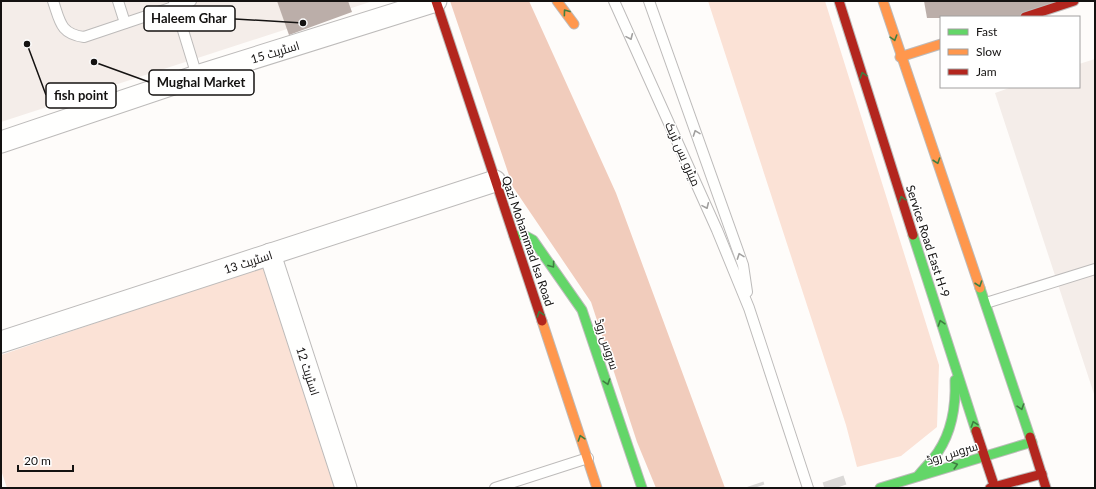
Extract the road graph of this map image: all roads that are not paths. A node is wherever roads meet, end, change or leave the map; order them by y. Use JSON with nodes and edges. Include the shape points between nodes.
{"nodes":[{"id":1,"x":53,"y":1,"type":"edge"},
{"id":2,"x":118,"y":1,"type":"edge"},
{"id":3,"x":192,"y":1,"type":"edge"},
{"id":4,"x":436,"y":1,"type":"edge"},
{"id":5,"x":558,"y":1,"type":"edge"},
{"id":6,"x":614,"y":1,"type":"edge"},
{"id":7,"x":649,"y":1,"type":"edge"},
{"id":8,"x":839,"y":1,"type":"edge"},
{"id":9,"x":883,"y":1,"type":"edge"},
{"id":10,"x":1074,"y":1,"type":"edge"},
{"id":11,"x":174,"y":4,"type":"edge"},
{"id":12,"x":1028,"y":16,"type":"edge"},
{"id":13,"x":125,"y":23,"type":"junction"},
{"id":14,"x":574,"y":24,"type":"dead end"},
{"id":15,"x":940,"y":44,"type":"edge"},
{"id":16,"x":900,"y":58,"type":"junction"},
{"id":17,"x":197,"y":76,"type":"junction"},
{"id":18,"x":1,"y":142,"type":"edge"},
{"id":19,"x":495,"y":181,"type":"junction"},
{"id":20,"x":514,"y":236,"type":"junction"},
{"id":21,"x":270,"y":254,"type":"junction"},
{"id":22,"x":1095,"y":269,"type":"edge"},
{"id":23,"x":986,"y":303,"type":"junction"},
{"id":24,"x":749,"y":308,"type":"junction"},
{"id":25,"x":1,"y":342,"type":"edge"},
{"id":26,"x":953,"y":360,"type":"junction"},
{"id":27,"x":1032,"y":442,"type":"junction"},
{"id":28,"x":985,"y":456,"type":"junction"},
{"id":29,"x":588,"y":458,"type":"junction"},
{"id":30,"x":1042,"y":474,"type":"junction"},
{"id":31,"x":918,"y":476,"type":"junction"},
{"id":32,"x":346,"y":488,"type":"edge"},
{"id":33,"x":495,"y":488,"type":"edge"},
{"id":34,"x":597,"y":488,"type":"edge"},
{"id":35,"x":642,"y":488,"type":"edge"},
{"id":36,"x":808,"y":488,"type":"edge"},
{"id":37,"x":880,"y":488,"type":"edge"},
{"id":38,"x":993,"y":488,"type":"edge"},
{"id":39,"x":1046,"y":488,"type":"edge"}],
"edges":[{"from":1,"to":13,"type":"lane","via":[[63,29],[72,36],[84,37]]},
{"from":2,"to":13,"type":"lane"},
{"from":3,"to":11,"type":"lane"},
{"from":4,"to":17,"type":"street","name":"اسٹریٹ 15"},
{"from":4,"to":19,"type":"main road","name":"Qazi Mohammad Isa Road"},
{"from":14,"to":5,"type":"main road","one_way":true},
{"from":6,"to":24,"type":"lane","name":"میٹرو بس ٹریک","one_way":true,"via":[[717,230]]},
{"from":24,"to":7,"type":"lane","name":"میٹرو بس ٹریک","one_way":true,"via":[[743,265]]},
{"from":26,"to":8,"type":"main road","name":"Service Road East H-9","one_way":true},
{"from":9,"to":16,"type":"main road","one_way":true},
{"from":10,"to":12,"type":"main road"},
{"from":11,"to":13,"type":"lane"},
{"from":11,"to":17,"type":"lane"},
{"from":15,"to":16,"type":"main road"},
{"from":16,"to":23,"type":"main road","one_way":true},
{"from":17,"to":18,"type":"street","name":"اسٹریٹ 15"},
{"from":19,"to":20,"type":"main road","name":"Qazi Mohammad Isa Road"},
{"from":19,"to":21,"type":"street","name":"اسٹریٹ 13"},
{"from":29,"to":20,"type":"main road","name":"Qazi Mohammad Isa Road","one_way":true},
{"from":20,"to":35,"type":"main road","name":"سروس روڈ","one_way":true,"via":[[520,234],[533,240],[582,310]]},
{"from":21,"to":25,"type":"street","name":"اسٹریٹ 13"},
{"from":21,"to":32,"type":"street","name":"اسٹریٹ 12"},
{"from":22,"to":23,"type":"lane"},
{"from":23,"to":27,"type":"main road","one_way":true},
{"from":24,"to":36,"type":"lane","name":"میٹرو بس ٹریک"},
{"from":28,"to":26,"type":"main road","name":"Service Road East H-9","one_way":true},
{"from":26,"to":31,"type":"main road","via":[[956,392],[951,423],[938,452]]},
{"from":27,"to":28,"type":"main road","name":"سروس روڈ"},
{"from":27,"to":30,"type":"main road"},
{"from":31,"to":28,"type":"main road","name":"سروس روڈ","one_way":true},
{"from":28,"to":38,"type":"main road","name":"Service Road East H-9"},
{"from":29,"to":33,"type":"lane"},
{"from":29,"to":34,"type":"main road","name":"Qazi Mohammad Isa Road"},
{"from":30,"to":38,"type":"main road"},
{"from":30,"to":39,"type":"main road"},
{"from":31,"to":37,"type":"main road","name":"سروس روڈ"}]}
